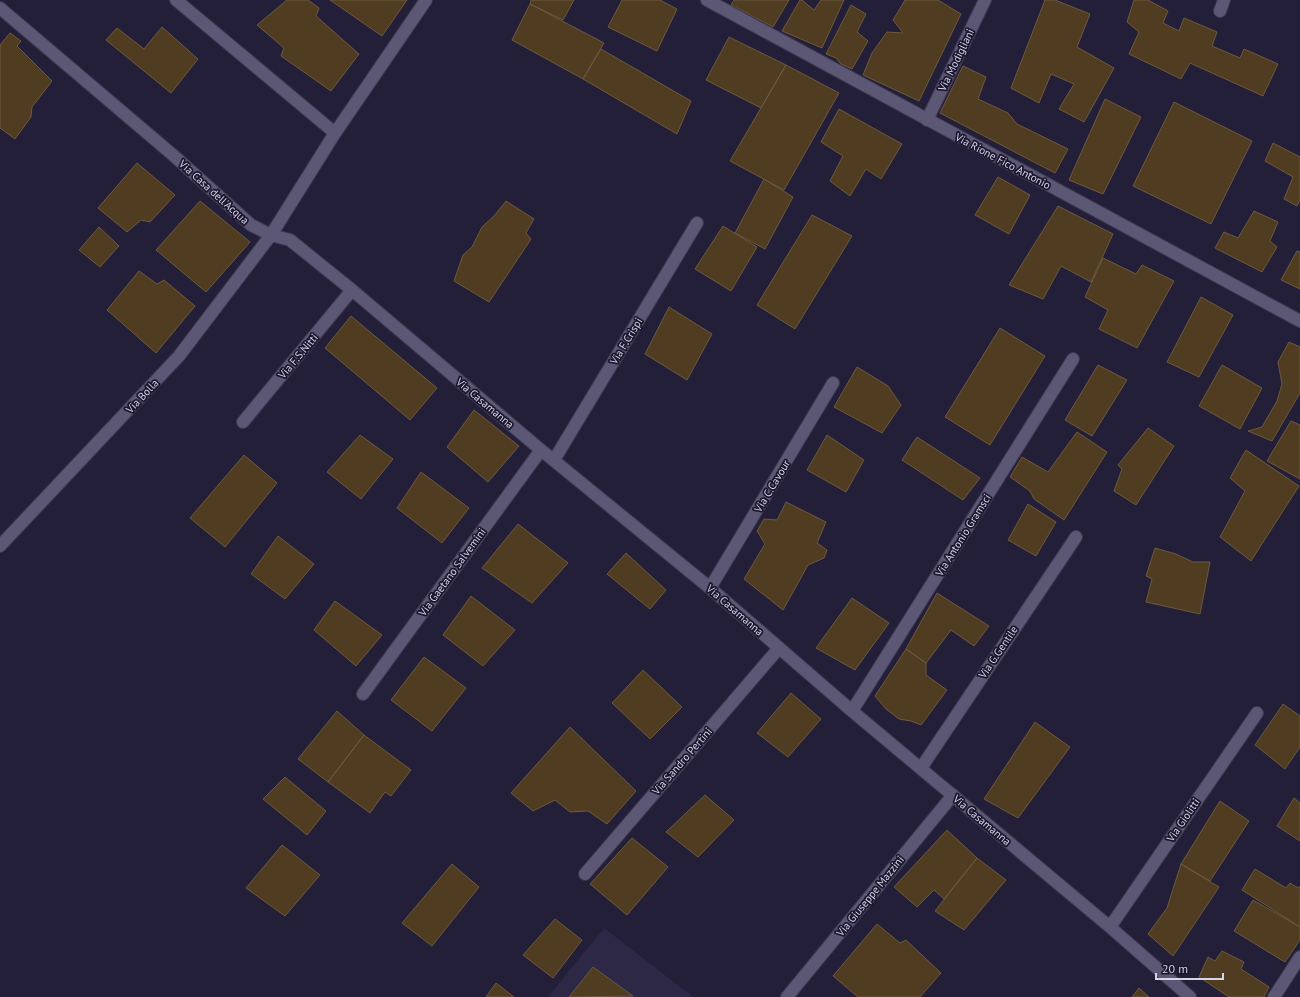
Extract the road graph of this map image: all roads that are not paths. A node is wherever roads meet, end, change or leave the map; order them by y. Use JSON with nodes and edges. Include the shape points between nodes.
{"nodes":[{"id":1,"x":176,"y":0,"type":"edge"},
{"id":2,"x":426,"y":0,"type":"edge"},
{"id":3,"x":707,"y":0,"type":"edge"},
{"id":4,"x":985,"y":0,"type":"edge"},
{"id":5,"x":0,"y":8,"type":"edge"},
{"id":6,"x":927,"y":120,"type":"junction"},
{"id":7,"x":335,"y":133,"type":"junction"},
{"id":8,"x":697,"y":223,"type":"dead end"},
{"id":9,"x":271,"y":235,"type":"junction"},
{"id":10,"x":352,"y":290,"type":"junction"},
{"id":11,"x":1300,"y":321,"type":"edge"},
{"id":12,"x":1073,"y":359,"type":"dead end"},
{"id":13,"x":834,"y":383,"type":"dead end"},
{"id":14,"x":244,"y":422,"type":"dead end"},
{"id":15,"x":542,"y":450,"type":"junction"},
{"id":16,"x":554,"y":460,"type":"junction"},
{"id":17,"x":1076,"y":536,"type":"dead end"},
{"id":18,"x":0,"y":546,"type":"edge"},
{"id":19,"x":710,"y":588,"type":"junction"},
{"id":20,"x":779,"y":648,"type":"junction"},
{"id":21,"x":363,"y":694,"type":"dead end"},
{"id":22,"x":852,"y":711,"type":"junction"},
{"id":23,"x":1257,"y":713,"type":"dead end"},
{"id":24,"x":921,"y":768,"type":"junction"},
{"id":25,"x":953,"y":795,"type":"junction"},
{"id":26,"x":586,"y":874,"type":"dead end"},
{"id":27,"x":1110,"y":927,"type":"junction"},
{"id":28,"x":1300,"y":957,"type":"edge"},
{"id":29,"x":787,"y":997,"type":"edge"},
{"id":30,"x":1190,"y":997,"type":"edge"},
{"id":31,"x":1274,"y":997,"type":"edge"}],
"edges":[{"from":1,"to":7,"type":"street"},
{"from":2,"to":7,"type":"street"},
{"from":3,"to":6,"type":"street","name":"Via Rione Fico Antonio"},
{"from":4,"to":6,"type":"street","name":"Via Modigliani"},
{"from":5,"to":9,"type":"street","name":"Via Casa dell'Acqua","via":[[251,225]]},
{"from":6,"to":11,"type":"street","name":"Via Rione Fico Antonio"},
{"from":7,"to":9,"type":"street"},
{"from":8,"to":16,"type":"street","name":"Via F.Crispi"},
{"from":9,"to":10,"type":"street","name":"Via Casamanna","via":[[290,240]]},
{"from":9,"to":18,"type":"street","name":"Via Bolla","via":[[179,356]]},
{"from":10,"to":14,"type":"street","name":"Via F.S.Nitti"},
{"from":10,"to":15,"type":"street","name":"Via Casamanna"},
{"from":12,"to":22,"type":"street","name":"Via Antonio Gramsci"},
{"from":13,"to":19,"type":"street","name":"Via C.Cavour"},
{"from":15,"to":16,"type":"street","name":"Via Casamanna"},
{"from":15,"to":21,"type":"street","name":"Via Gaetano Salvemini"},
{"from":16,"to":19,"type":"street","name":"Via Casamanna"},
{"from":17,"to":24,"type":"street","name":"Via G.Gentile"},
{"from":19,"to":20,"type":"street","name":"Via Casamanna"},
{"from":20,"to":22,"type":"street","name":"Via Casamanna"},
{"from":20,"to":26,"type":"street","name":"Via Sandro Pertini"},
{"from":22,"to":24,"type":"street","name":"Via Casamanna"},
{"from":23,"to":27,"type":"street","name":"Via Giolitti"},
{"from":24,"to":25,"type":"street","name":"Via Casamanna"},
{"from":25,"to":27,"type":"street","name":"Via Casamanna"},
{"from":25,"to":29,"type":"street","name":"Via Giuseppe Mazzini"},
{"from":27,"to":30,"type":"street","name":"Via Casamanna"},
{"from":28,"to":31,"type":"street"}]}
